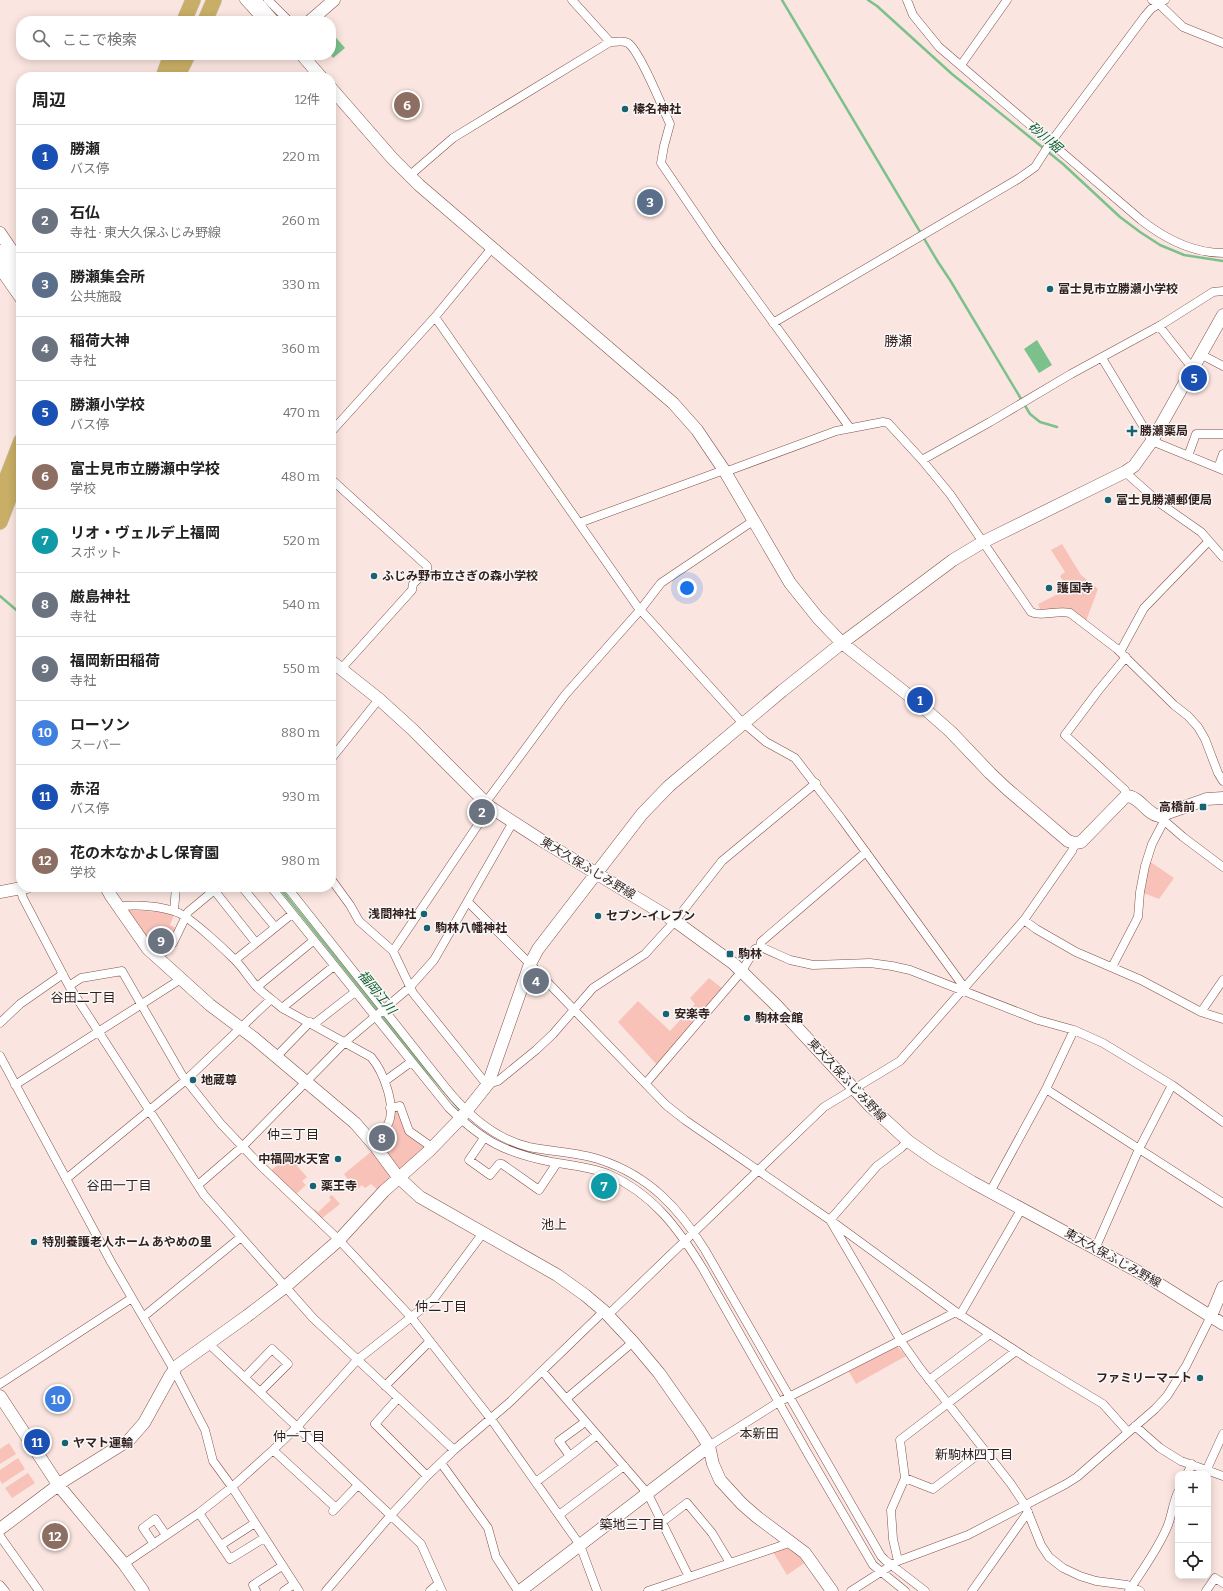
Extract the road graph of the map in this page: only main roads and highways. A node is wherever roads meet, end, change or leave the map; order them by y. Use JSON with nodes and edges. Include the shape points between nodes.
{"nodes":[{"id":1,"x":182,"y":0,"type":"edge"},
{"id":2,"x":193,"y":0,"type":"edge"},
{"id":3,"x":203,"y":0,"type":"edge"},
{"id":4,"x":214,"y":0,"type":"edge"},
{"id":5,"x":177,"y":16,"type":"edge"},
{"id":6,"x":186,"y":16,"type":"edge"},
{"id":7,"x":197,"y":16,"type":"edge"},
{"id":8,"x":207,"y":16,"type":"edge"},
{"id":9,"x":165,"y":60,"type":"edge"},
{"id":10,"x":169,"y":60,"type":"edge"},
{"id":11,"x":180,"y":60,"type":"edge"},
{"id":12,"x":186,"y":60,"type":"edge"},
{"id":13,"x":163,"y":72,"type":"edge"},
{"id":14,"x":164,"y":72,"type":"edge"},
{"id":15,"x":175,"y":72,"type":"edge"},
{"id":16,"x":180,"y":72,"type":"edge"},
{"id":17,"x":16,"y":454,"type":"edge"},
{"id":18,"x":16,"y":481,"type":"edge"},
{"id":19,"x":0,"y":494,"type":"edge"},
{"id":20,"x":0,"y":522,"type":"edge"}],
"edges":[{"from":1,"to":5,"type":"highway"},
{"from":2,"to":6,"type":"highway"},
{"from":3,"to":7,"type":"highway"},
{"from":4,"to":8,"type":"highway"},
{"from":9,"to":13,"type":"highway"},
{"from":10,"to":14,"type":"highway"},
{"from":11,"to":15,"type":"highway"},
{"from":12,"to":16,"type":"highway"},
{"from":17,"to":19,"type":"highway"},
{"from":18,"to":20,"type":"highway"}]}
